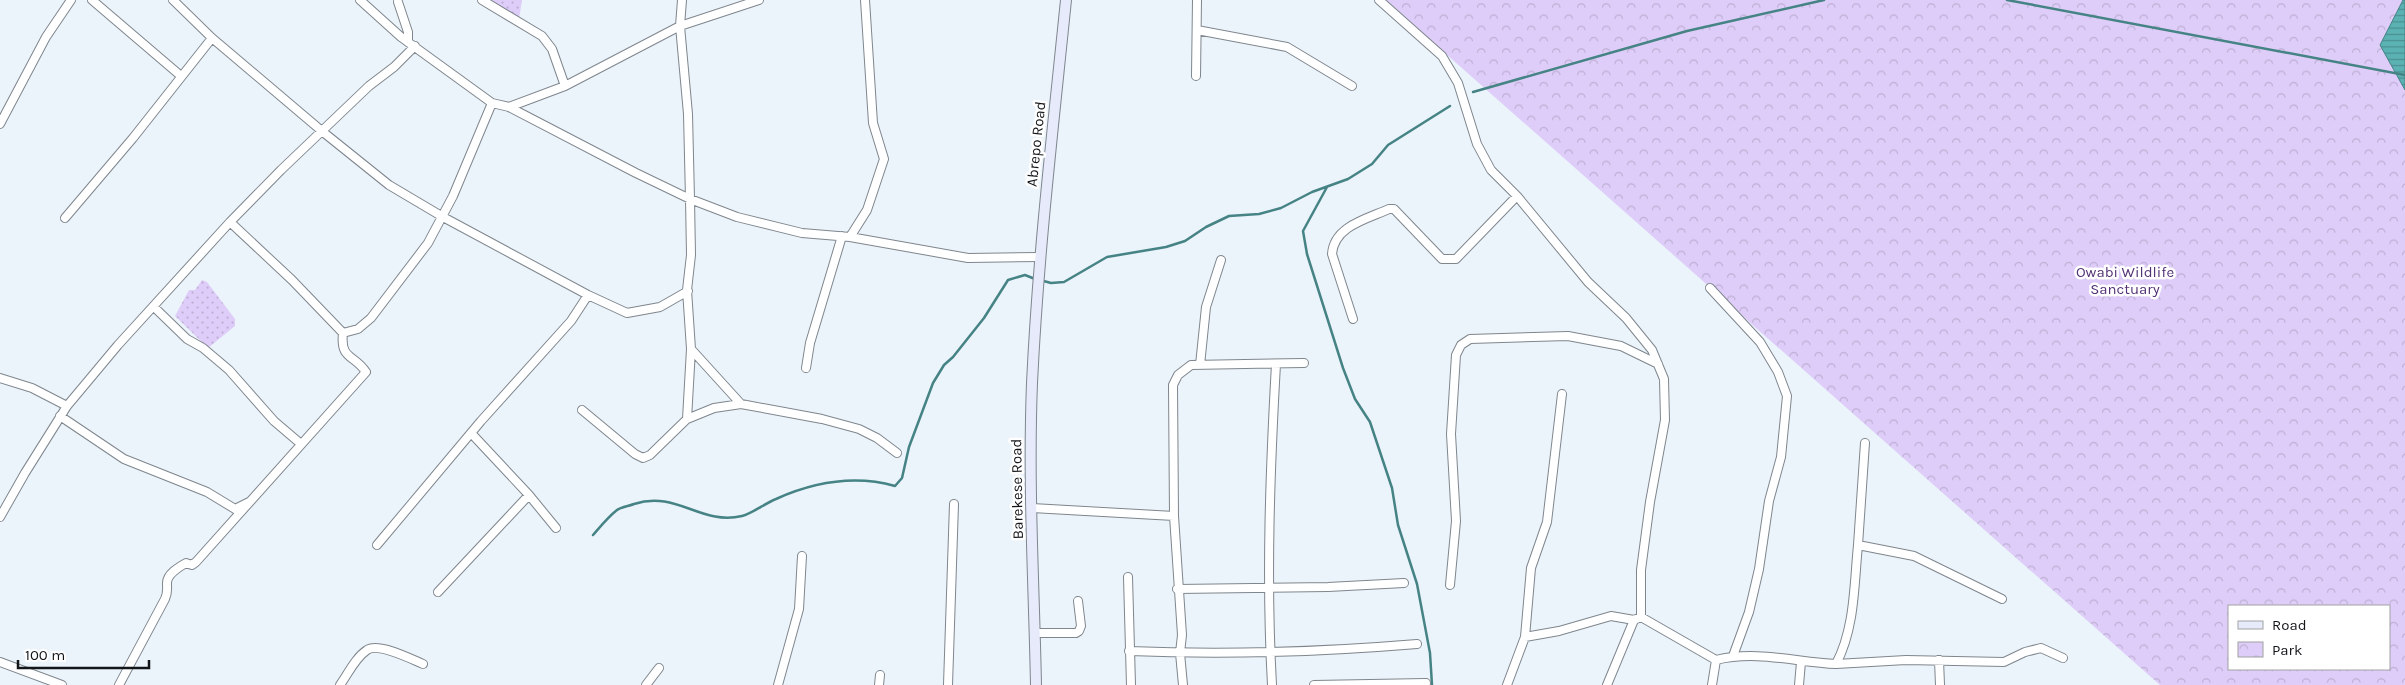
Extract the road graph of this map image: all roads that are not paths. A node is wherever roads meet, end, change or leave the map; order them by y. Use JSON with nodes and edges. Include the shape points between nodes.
{"nodes":[{"id":1,"x":71,"y":0,"type":"edge"},
{"id":2,"x":92,"y":0,"type":"edge"},
{"id":3,"x":173,"y":0,"type":"edge"},
{"id":4,"x":360,"y":0,"type":"edge"},
{"id":5,"x":482,"y":0,"type":"edge"},
{"id":6,"x":682,"y":0,"type":"edge"},
{"id":7,"x":759,"y":0,"type":"edge"},
{"id":8,"x":865,"y":0,"type":"edge"},
{"id":9,"x":1066,"y":0,"type":"edge"},
{"id":10,"x":1197,"y":0,"type":"edge"},
{"id":11,"x":1379,"y":0,"type":"edge"},
{"id":12,"x":398,"y":2,"type":"dead end"},
{"id":13,"x":680,"y":26,"type":"junction"},
{"id":14,"x":1197,"y":30,"type":"junction"},
{"id":15,"x":212,"y":38,"type":"junction"},
{"id":16,"x":412,"y":44,"type":"junction"},
{"id":17,"x":181,"y":76,"type":"junction"},
{"id":18,"x":1196,"y":76,"type":"dead end"},
{"id":19,"x":565,"y":86,"type":"junction"},
{"id":20,"x":1352,"y":86,"type":"dead end"},
{"id":21,"x":492,"y":103,"type":"junction"},
{"id":22,"x":509,"y":107,"type":"junction"},
{"id":23,"x":0,"y":124,"type":"edge"},
{"id":24,"x":323,"y":132,"type":"junction"},
{"id":25,"x":1517,"y":196,"type":"junction"},
{"id":26,"x":690,"y":199,"type":"junction"},
{"id":27,"x":443,"y":216,"type":"junction"},
{"id":28,"x":65,"y":218,"type":"dead end"},
{"id":29,"x":230,"y":222,"type":"junction"},
{"id":30,"x":846,"y":236,"type":"junction"},
{"id":31,"x":1040,"y":257,"type":"junction"},
{"id":32,"x":1221,"y":260,"type":"dead end"},
{"id":33,"x":1710,"y":288,"type":"dead end"},
{"id":34,"x":688,"y":291,"type":"junction"},
{"id":35,"x":1038,"y":292,"type":"joint"},
{"id":36,"x":588,"y":294,"type":"junction"},
{"id":37,"x":154,"y":307,"type":"junction"},
{"id":38,"x":1353,"y":319,"type":"dead end"},
{"id":39,"x":343,"y":333,"type":"junction"},
{"id":40,"x":691,"y":350,"type":"junction"},
{"id":41,"x":1304,"y":363,"type":"dead end"},
{"id":42,"x":1276,"y":364,"type":"junction"},
{"id":43,"x":1658,"y":364,"type":"junction"},
{"id":44,"x":1200,"y":365,"type":"junction"},
{"id":45,"x":806,"y":368,"type":"dead end"},
{"id":46,"x":0,"y":378,"type":"edge"},
{"id":47,"x":1562,"y":394,"type":"dead end"},
{"id":48,"x":741,"y":404,"type":"junction"},
{"id":49,"x":66,"y":406,"type":"junction"},
{"id":50,"x":582,"y":410,"type":"dead end"},
{"id":51,"x":60,"y":416,"type":"junction"},
{"id":52,"x":687,"y":418,"type":"junction"},
{"id":53,"x":471,"y":433,"type":"junction"},
{"id":54,"x":1865,"y":443,"type":"dead end"},
{"id":55,"x":301,"y":444,"type":"junction"},
{"id":56,"x":897,"y":453,"type":"dead end"},
{"id":57,"x":529,"y":495,"type":"junction"},
{"id":58,"x":255,"y":499,"type":"junction"},
{"id":59,"x":954,"y":504,"type":"dead end"},
{"id":60,"x":1032,"y":508,"type":"junction"},
{"id":61,"x":1174,"y":516,"type":"junction"},
{"id":62,"x":0,"y":518,"type":"edge"},
{"id":63,"x":556,"y":528,"type":"dead end"},
{"id":64,"x":377,"y":545,"type":"dead end"},
{"id":65,"x":1858,"y":545,"type":"junction"},
{"id":66,"x":802,"y":556,"type":"dead end"},
{"id":67,"x":1128,"y":577,"type":"dead end"},
{"id":68,"x":1404,"y":583,"type":"dead end"},
{"id":69,"x":1450,"y":585,"type":"dead end"},
{"id":70,"x":1178,"y":589,"type":"junction"},
{"id":71,"x":1268,"y":589,"type":"junction"},
{"id":72,"x":438,"y":592,"type":"dead end"},
{"id":73,"x":2002,"y":598,"type":"dead end"},
{"id":74,"x":1078,"y":602,"type":"dead end"},
{"id":75,"x":1638,"y":618,"type":"junction"},
{"id":76,"x":1035,"y":634,"type":"junction"},
{"id":77,"x":1525,"y":637,"type":"junction"},
{"id":78,"x":1417,"y":644,"type":"dead end"},
{"id":79,"x":1129,"y":651,"type":"junction"},
{"id":80,"x":1270,"y":652,"type":"junction"},
{"id":81,"x":1180,"y":653,"type":"junction"},
{"id":82,"x":1733,"y":656,"type":"junction"},
{"id":83,"x":2063,"y":658,"type":"dead end"},
{"id":84,"x":1716,"y":660,"type":"junction"},
{"id":85,"x":1939,"y":660,"type":"junction"},
{"id":86,"x":0,"y":662,"type":"edge"},
{"id":87,"x":1801,"y":662,"type":"junction"},
{"id":88,"x":423,"y":664,"type":"dead end"},
{"id":89,"x":1836,"y":664,"type":"junction"},
{"id":90,"x":659,"y":668,"type":"dead end"},
{"id":91,"x":880,"y":675,"type":"dead end"},
{"id":92,"x":1426,"y":683,"type":"dead end"},
{"id":93,"x":123,"y":684,"type":"edge"},
{"id":94,"x":62,"y":685,"type":"edge"},
{"id":95,"x":340,"y":685,"type":"edge"},
{"id":96,"x":646,"y":685,"type":"edge"},
{"id":97,"x":778,"y":685,"type":"edge"},
{"id":98,"x":879,"y":685,"type":"edge"},
{"id":99,"x":948,"y":685,"type":"edge"},
{"id":100,"x":1036,"y":685,"type":"edge"},
{"id":101,"x":1131,"y":685,"type":"edge"},
{"id":102,"x":1183,"y":685,"type":"edge"},
{"id":103,"x":1272,"y":685,"type":"edge"},
{"id":104,"x":1314,"y":685,"type":"edge"},
{"id":105,"x":1506,"y":685,"type":"edge"},
{"id":106,"x":1607,"y":685,"type":"edge"},
{"id":107,"x":1712,"y":685,"type":"edge"},
{"id":108,"x":1799,"y":685,"type":"edge"},
{"id":109,"x":1940,"y":685,"type":"edge"}],
"edges":[{"from":1,"to":23,"type":"street","via":[[46,37]]},
{"from":2,"to":17,"type":"street"},
{"from":3,"to":15,"type":"street"},
{"from":4,"to":16,"type":"street"},
{"from":5,"to":19,"type":"street","via":[[542,36],[552,49]]},
{"from":6,"to":13,"type":"street"},
{"from":7,"to":13,"type":"street"},
{"from":8,"to":30,"type":"street","via":[[873,123],[884,159],[866,210]]},
{"from":9,"to":31,"type":"main road","name":"Abrepo Road"},
{"from":10,"to":14,"type":"street"},
{"from":11,"to":25,"type":"street","via":[[1442,56],[1458,83],[1477,144],[1486,161]]},
{"from":12,"to":16,"type":"street"},
{"from":13,"to":19,"type":"street"},
{"from":13,"to":26,"type":"street","via":[[688,114]]},
{"from":14,"to":18,"type":"street"},
{"from":14,"to":20,"type":"street","via":[[1287,47]]},
{"from":15,"to":17,"type":"street"},
{"from":15,"to":24,"type":"street"},
{"from":16,"to":21,"type":"street"},
{"from":16,"to":24,"type":"street","via":[[394,67],[369,86]]},
{"from":17,"to":28,"type":"street"},
{"from":19,"to":22,"type":"street"},
{"from":21,"to":22,"type":"street"},
{"from":21,"to":27,"type":"street"},
{"from":22,"to":26,"type":"street"},
{"from":24,"to":27,"type":"street","via":[[389,185]]},
{"from":24,"to":29,"type":"street"},
{"from":25,"to":38,"type":"street","via":[[1456,260],[1451,261],[1442,259],[1394,209],[1343,230],[1333,245],[1332,254]]},
{"from":25,"to":43,"type":"street","via":[[1588,282],[1626,318],[1652,350]]},
{"from":26,"to":30,"type":"street","via":[[737,217],[802,233]]},
{"from":26,"to":34,"type":"street"},
{"from":27,"to":36,"type":"street"},
{"from":27,"to":39,"type":"street","via":[[428,243],[371,318],[358,329]]},
{"from":29,"to":37,"type":"street"},
{"from":29,"to":39,"type":"street"},
{"from":30,"to":31,"type":"street","via":[[968,258]]},
{"from":30,"to":45,"type":"street","via":[[810,343]]},
{"from":31,"to":35,"type":"main road","name":"Abrepo Road"},
{"from":32,"to":44,"type":"street","via":[[1206,307]]},
{"from":33,"to":82,"type":"street","via":[[1760,342],[1788,396],[1781,458],[1769,501],[1759,569],[1749,612]]},
{"from":34,"to":36,"type":"street","via":[[660,307],[627,313]]},
{"from":34,"to":40,"type":"street"},
{"from":35,"to":60,"type":"main road","name":"Barekese Road","via":[[1032,383]]},
{"from":36,"to":53,"type":"street","via":[[571,321]]},
{"from":37,"to":49,"type":"street"},
{"from":37,"to":55,"type":"street","via":[[187,339],[230,370],[274,421]]},
{"from":39,"to":55,"type":"street","via":[[345,354],[366,372]]},
{"from":40,"to":48,"type":"street"},
{"from":40,"to":52,"type":"street"},
{"from":41,"to":42,"type":"street"},
{"from":42,"to":44,"type":"street"},
{"from":42,"to":71,"type":"street"},
{"from":43,"to":69,"type":"street","via":[[1621,346],[1568,336],[1470,339],[1461,345],[1456,355],[1451,434],[1456,521]]},
{"from":43,"to":75,"type":"street","via":[[1664,379],[1666,420],[1650,502]]},
{"from":44,"to":61,"type":"street","via":[[1191,365],[1178,375],[1173,385]]},
{"from":46,"to":49,"type":"street","via":[[32,388]]},
{"from":47,"to":77,"type":"street","via":[[1546,522],[1531,568]]},
{"from":48,"to":52,"type":"street","via":[[714,408]]},
{"from":48,"to":56,"type":"street","via":[[859,429]]},
{"from":49,"to":51,"type":"street"},
{"from":50,"to":52,"type":"street","via":[[643,458]]},
{"from":51,"to":58,"type":"street","via":[[124,459],[207,492],[235,509]]},
{"from":51,"to":62,"type":"street"},
{"from":53,"to":57,"type":"street"},
{"from":53,"to":64,"type":"street"},
{"from":54,"to":65,"type":"street"},
{"from":55,"to":58,"type":"street"},
{"from":57,"to":63,"type":"street"},
{"from":57,"to":72,"type":"street"},
{"from":58,"to":93,"type":"street","via":[[196,562],[186,563],[172,573],[167,583],[167,596],[132,658]]},
{"from":59,"to":99,"type":"street"},
{"from":60,"to":61,"type":"street"},
{"from":60,"to":76,"type":"main road","name":"Barekese Road"},
{"from":61,"to":70,"type":"street"},
{"from":65,"to":73,"type":"street","via":[[1914,556]]},
{"from":65,"to":89,"type":"street","via":[[1850,625]]},
{"from":66,"to":97,"type":"street","via":[[799,609]]},
{"from":67,"to":79,"type":"street"},
{"from":68,"to":71,"type":"street"},
{"from":70,"to":71,"type":"street"},
{"from":70,"to":81,"type":"street","via":[[1182,635]]},
{"from":71,"to":80,"type":"street"},
{"from":74,"to":76,"type":"street","via":[[1079,631]]},
{"from":75,"to":77,"type":"street","via":[[1611,616]]},
{"from":75,"to":84,"type":"street"},
{"from":75,"to":106,"type":"street"},
{"from":76,"to":100,"type":"main road","name":"Barekese Road"},
{"from":77,"to":105,"type":"street"},
{"from":78,"to":80,"type":"street"},
{"from":79,"to":81,"type":"street"},
{"from":79,"to":101,"type":"street"},
{"from":80,"to":81,"type":"street"},
{"from":80,"to":103,"type":"street"},
{"from":81,"to":102,"type":"street"},
{"from":82,"to":84,"type":"street"},
{"from":82,"to":87,"type":"street"},
{"from":83,"to":85,"type":"street","via":[[2041,648],[2004,662]]},
{"from":84,"to":107,"type":"street"},
{"from":85,"to":89,"type":"street"},
{"from":85,"to":109,"type":"street"},
{"from":86,"to":94,"type":"street"},
{"from":87,"to":89,"type":"street"},
{"from":87,"to":108,"type":"street"},
{"from":88,"to":95,"type":"street","via":[[374,647],[355,663]]},
{"from":90,"to":96,"type":"street"},
{"from":91,"to":98,"type":"street"},
{"from":92,"to":104,"type":"street"}]}
